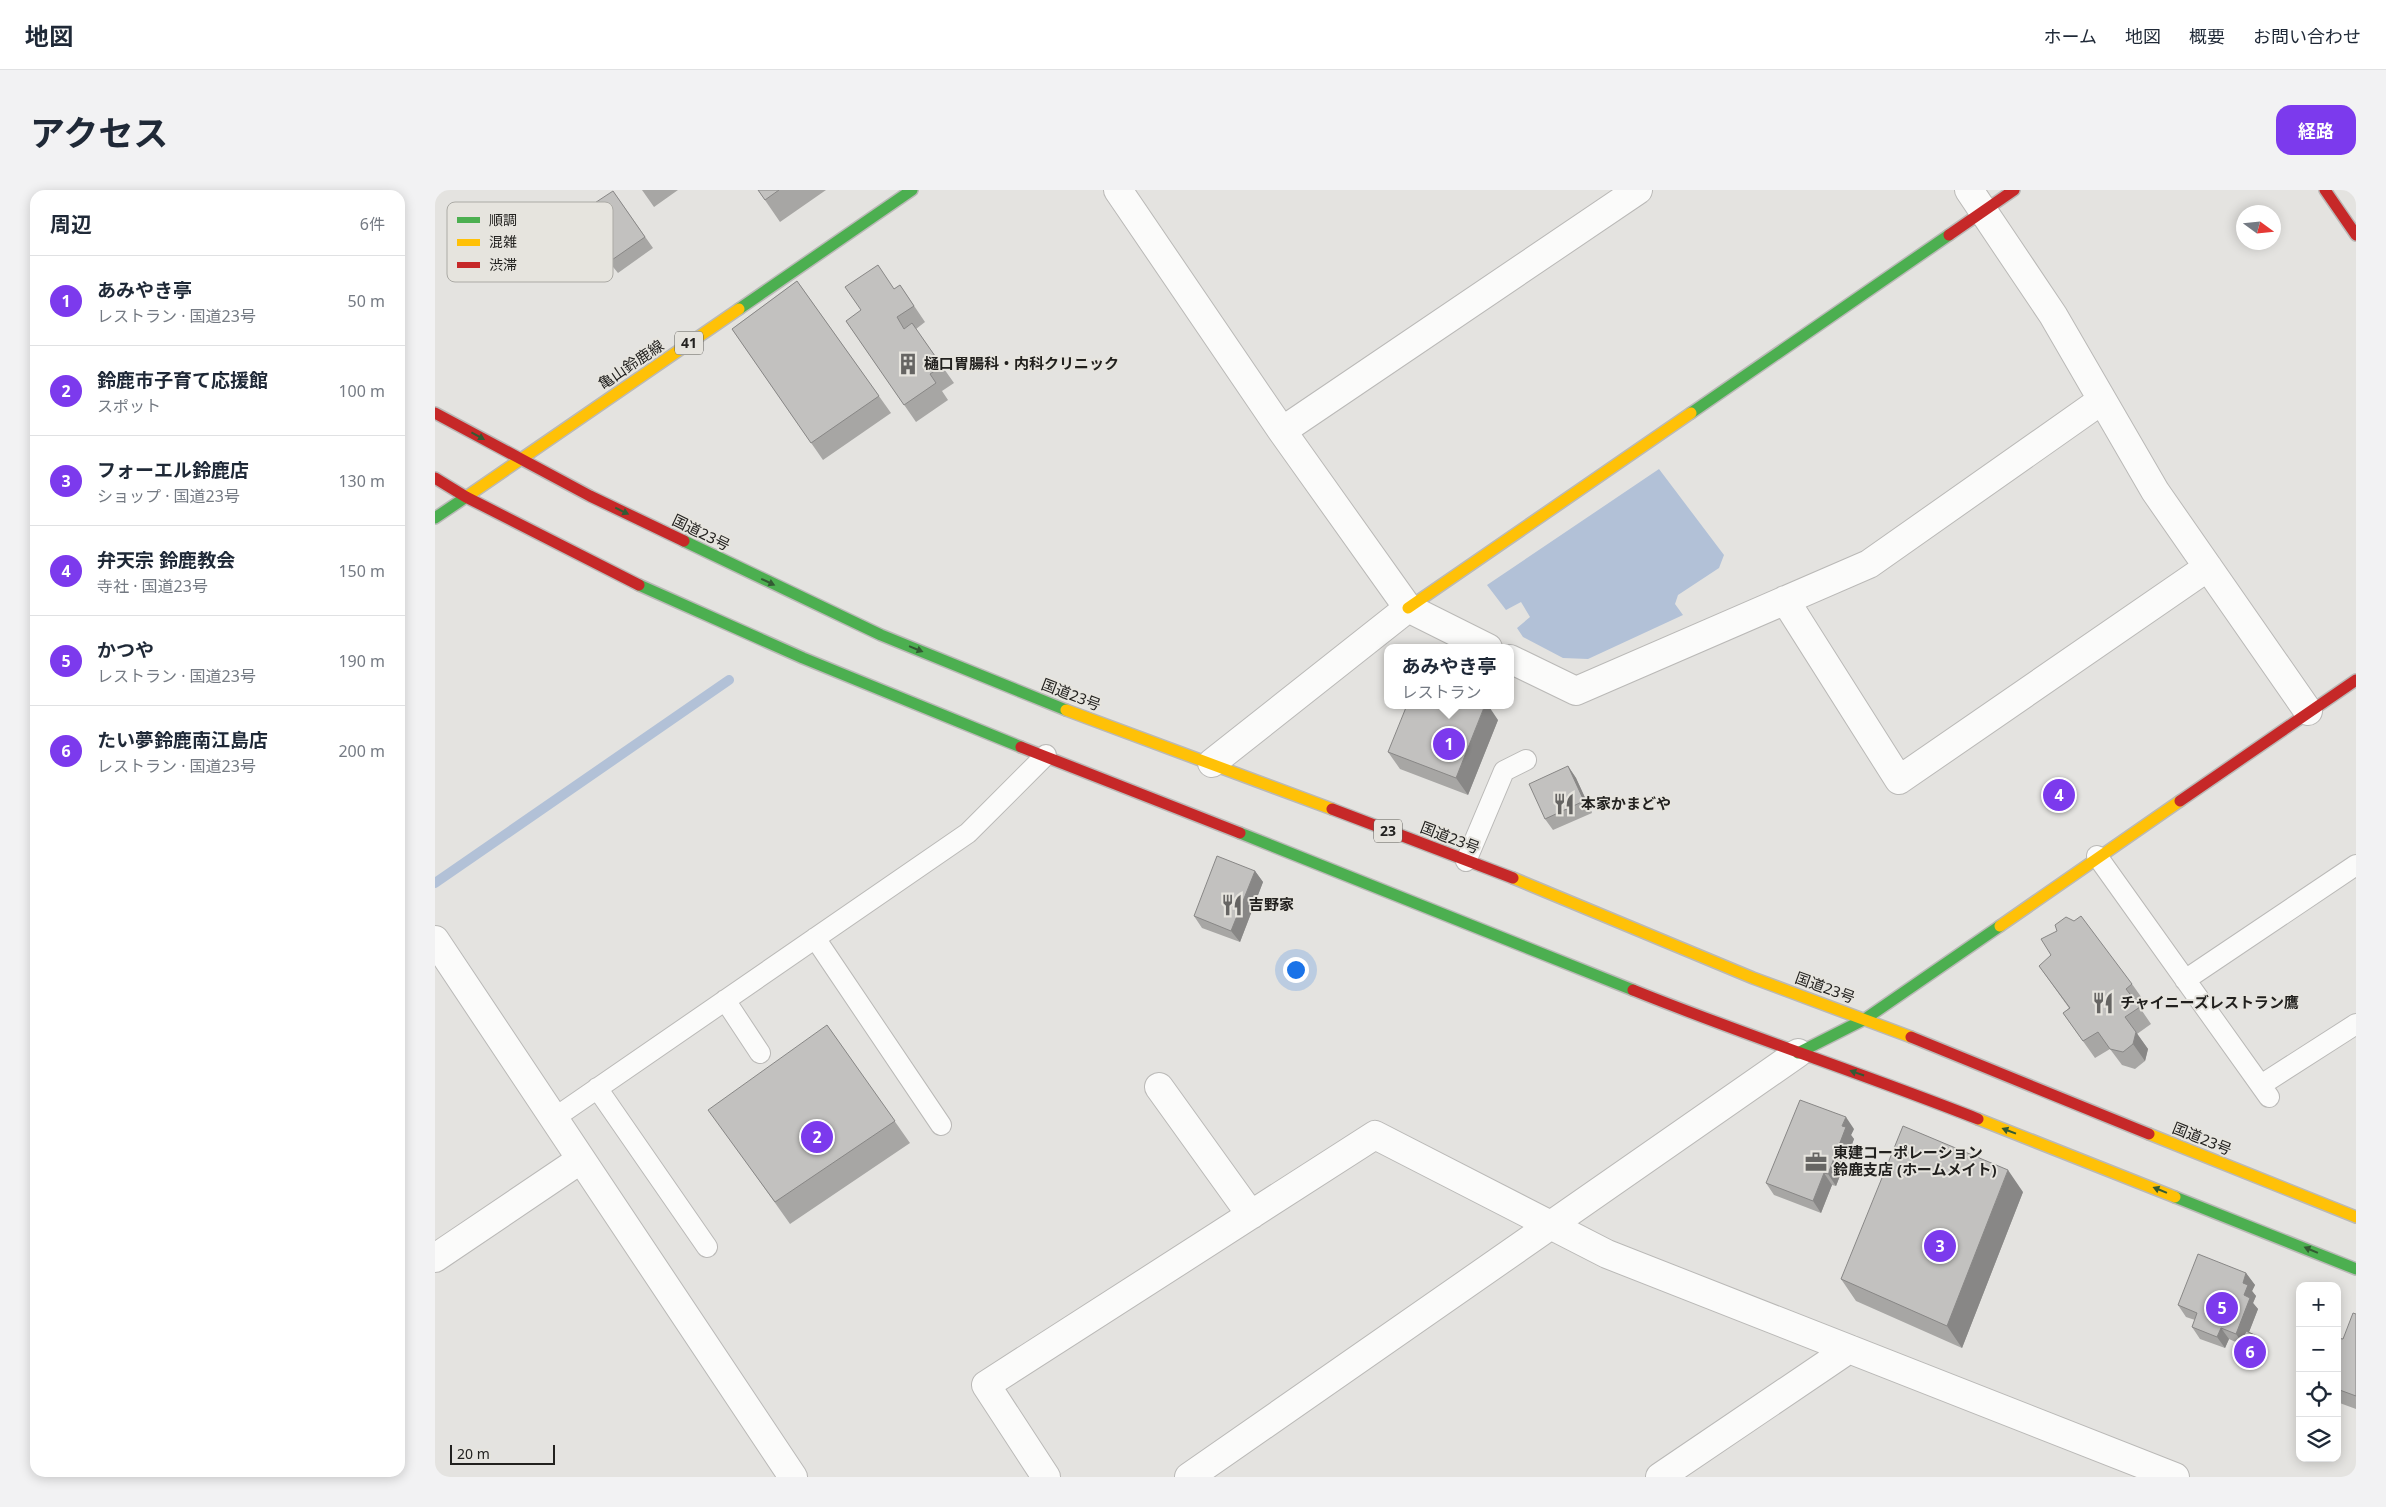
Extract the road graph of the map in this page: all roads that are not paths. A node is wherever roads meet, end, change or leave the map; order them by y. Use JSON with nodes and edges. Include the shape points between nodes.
{"nodes":[{"id":1,"x":912,"y":190,"type":"edge"},
{"id":2,"x":1118,"y":190,"type":"edge"},
{"id":3,"x":1638,"y":190,"type":"edge"},
{"id":4,"x":2014,"y":190,"type":"edge"},
{"id":5,"x":2325,"y":190,"type":"edge"},
{"id":6,"x":1976,"y":201,"type":"edge"},
{"id":7,"x":2356,"y":235,"type":"edge"},
{"id":8,"x":2102,"y":400,"type":"junction"},
{"id":9,"x":435,"y":413,"type":"edge"},
{"id":10,"x":1282,"y":431,"type":"junction"},
{"id":11,"x":520,"y":460,"type":"junction"},
{"id":12,"x":435,"y":478,"type":"edge"},
{"id":13,"x":466,"y":497,"type":"junction"},
{"id":14,"x":435,"y":518,"type":"edge"},
{"id":15,"x":2207,"y":567,"type":"junction"},
{"id":16,"x":1785,"y":600,"type":"junction"},
{"id":17,"x":1408,"y":608,"type":"junction"},
{"id":18,"x":1480,"y":644,"type":"edge"},
{"id":19,"x":1514,"y":661,"type":"edge"},
{"id":20,"x":2356,"y":680,"type":"edge"},
{"id":21,"x":2308,"y":711,"type":"junction"},
{"id":22,"x":1046,"y":755,"type":"junction"},
{"id":23,"x":1526,"y":760,"type":"dead end"},
{"id":24,"x":1212,"y":762,"type":"junction"},
{"id":25,"x":2097,"y":856,"type":"junction"},
{"id":26,"x":1466,"y":861,"type":"junction"},
{"id":27,"x":2356,"y":865,"type":"edge"},
{"id":28,"x":815,"y":938,"type":"junction"},
{"id":29,"x":435,"y":940,"type":"edge"},
{"id":30,"x":2185,"y":980,"type":"junction"},
{"id":31,"x":725,"y":1000,"type":"junction"},
{"id":32,"x":1865,"y":1019,"type":"junction"},
{"id":33,"x":2356,"y":1024,"type":"edge"},
{"id":34,"x":760,"y":1053,"type":"dead end"},
{"id":35,"x":1798,"y":1053,"type":"junction"},
{"id":36,"x":1159,"y":1087,"type":"dead end"},
{"id":37,"x":597,"y":1088,"type":"junction"},
{"id":38,"x":553,"y":1119,"type":"junction"},
{"id":39,"x":941,"y":1125,"type":"dead end"},
{"id":40,"x":580,"y":1160,"type":"junction"},
{"id":41,"x":1251,"y":1216,"type":"junction"},
{"id":42,"x":2356,"y":1217,"type":"edge"},
{"id":43,"x":1550,"y":1225,"type":"junction"},
{"id":44,"x":707,"y":1247,"type":"dead end"},
{"id":45,"x":435,"y":1258,"type":"edge"},
{"id":46,"x":2356,"y":1269,"type":"edge"},
{"id":47,"x":1849,"y":1349,"type":"junction"},
{"id":48,"x":2137,"y":1462,"type":"junction"},
{"id":49,"x":793,"y":1477,"type":"edge"},
{"id":50,"x":1046,"y":1477,"type":"edge"},
{"id":51,"x":1189,"y":1477,"type":"edge"},
{"id":52,"x":1660,"y":1477,"type":"edge"},
{"id":53,"x":2115,"y":1477,"type":"edge"},
{"id":54,"x":2175,"y":1477,"type":"edge"}],
"edges":[{"from":1,"to":11,"type":"main road","name":"亀山鈴鹿線","number":"41"},
{"from":2,"to":10,"type":"street"},
{"from":3,"to":10,"type":"street"},
{"from":4,"to":6,"type":"main road"},
{"from":5,"to":7,"type":"main road"},
{"from":6,"to":8,"type":"street","via":[[2053,315]]},
{"from":6,"to":17,"type":"main road"},
{"from":8,"to":15,"type":"street","via":[[2155,491]]},
{"from":8,"to":16,"type":"street","via":[[1869,564]]},
{"from":9,"to":11,"type":"main road","name":"国道23号","number":"23","one_way":true},
{"from":10,"to":17,"type":"street"},
{"from":11,"to":13,"type":"main road","name":"亀山鈴鹿線","number":"41"},
{"from":11,"to":24,"type":"main road","name":"国道23号","number":"23","one_way":true,"via":[[881,635],[1063,709]]},
{"from":12,"to":13,"type":"main road"},
{"from":13,"to":14,"type":"main road","name":"亀山鈴鹿線"},
{"from":13,"to":22,"type":"main road","via":[[625,578],[803,658]]},
{"from":15,"to":16,"type":"street","via":[[1899,780]]},
{"from":15,"to":21,"type":"street"},
{"from":16,"to":19,"type":"street","via":[[1576,691]]},
{"from":17,"to":18,"type":"street"},
{"from":17,"to":24,"type":"street"},
{"from":20,"to":21,"type":"main road"},
{"from":21,"to":25,"type":"main road"},
{"from":22,"to":28,"type":"lane","via":[[968,834]]},
{"from":22,"to":35,"type":"main road","via":[[1711,1022]]},
{"from":23,"to":26,"type":"lane","via":[[1504,771]]},
{"from":24,"to":26,"type":"main road","name":"国道23号","number":"23"},
{"from":25,"to":30,"type":"lane"},
{"from":25,"to":32,"type":"main road"},
{"from":26,"to":32,"type":"main road","name":"国道23号","number":"23","via":[[1753,978]]},
{"from":27,"to":30,"type":"lane"},
{"from":28,"to":31,"type":"lane"},
{"from":28,"to":39,"type":"lane"},
{"from":29,"to":38,"type":"street"},
{"from":30,"to":33,"type":"lane","via":[[2265,1091]]},
{"from":31,"to":34,"type":"lane"},
{"from":31,"to":37,"type":"lane"},
{"from":32,"to":35,"type":"main road"},
{"from":32,"to":42,"type":"main road","name":"国道23号","number":"23"},
{"from":35,"to":43,"type":"street"},
{"from":46,"to":35,"type":"main road","one_way":true,"via":[[1907,1091]]},
{"from":36,"to":41,"type":"street"},
{"from":37,"to":38,"type":"lane"},
{"from":37,"to":44,"type":"lane"},
{"from":38,"to":40,"type":"street"},
{"from":40,"to":45,"type":"street"},
{"from":40,"to":49,"type":"street"},
{"from":41,"to":43,"type":"street","via":[[1375,1135]]},
{"from":41,"to":50,"type":"street","via":[[986,1384]]},
{"from":43,"to":47,"type":"street","via":[[1607,1254]]},
{"from":43,"to":51,"type":"street"},
{"from":47,"to":48,"type":"street"},
{"from":47,"to":52,"type":"street"},
{"from":48,"to":53,"type":"street"},
{"from":48,"to":54,"type":"street"}]}
